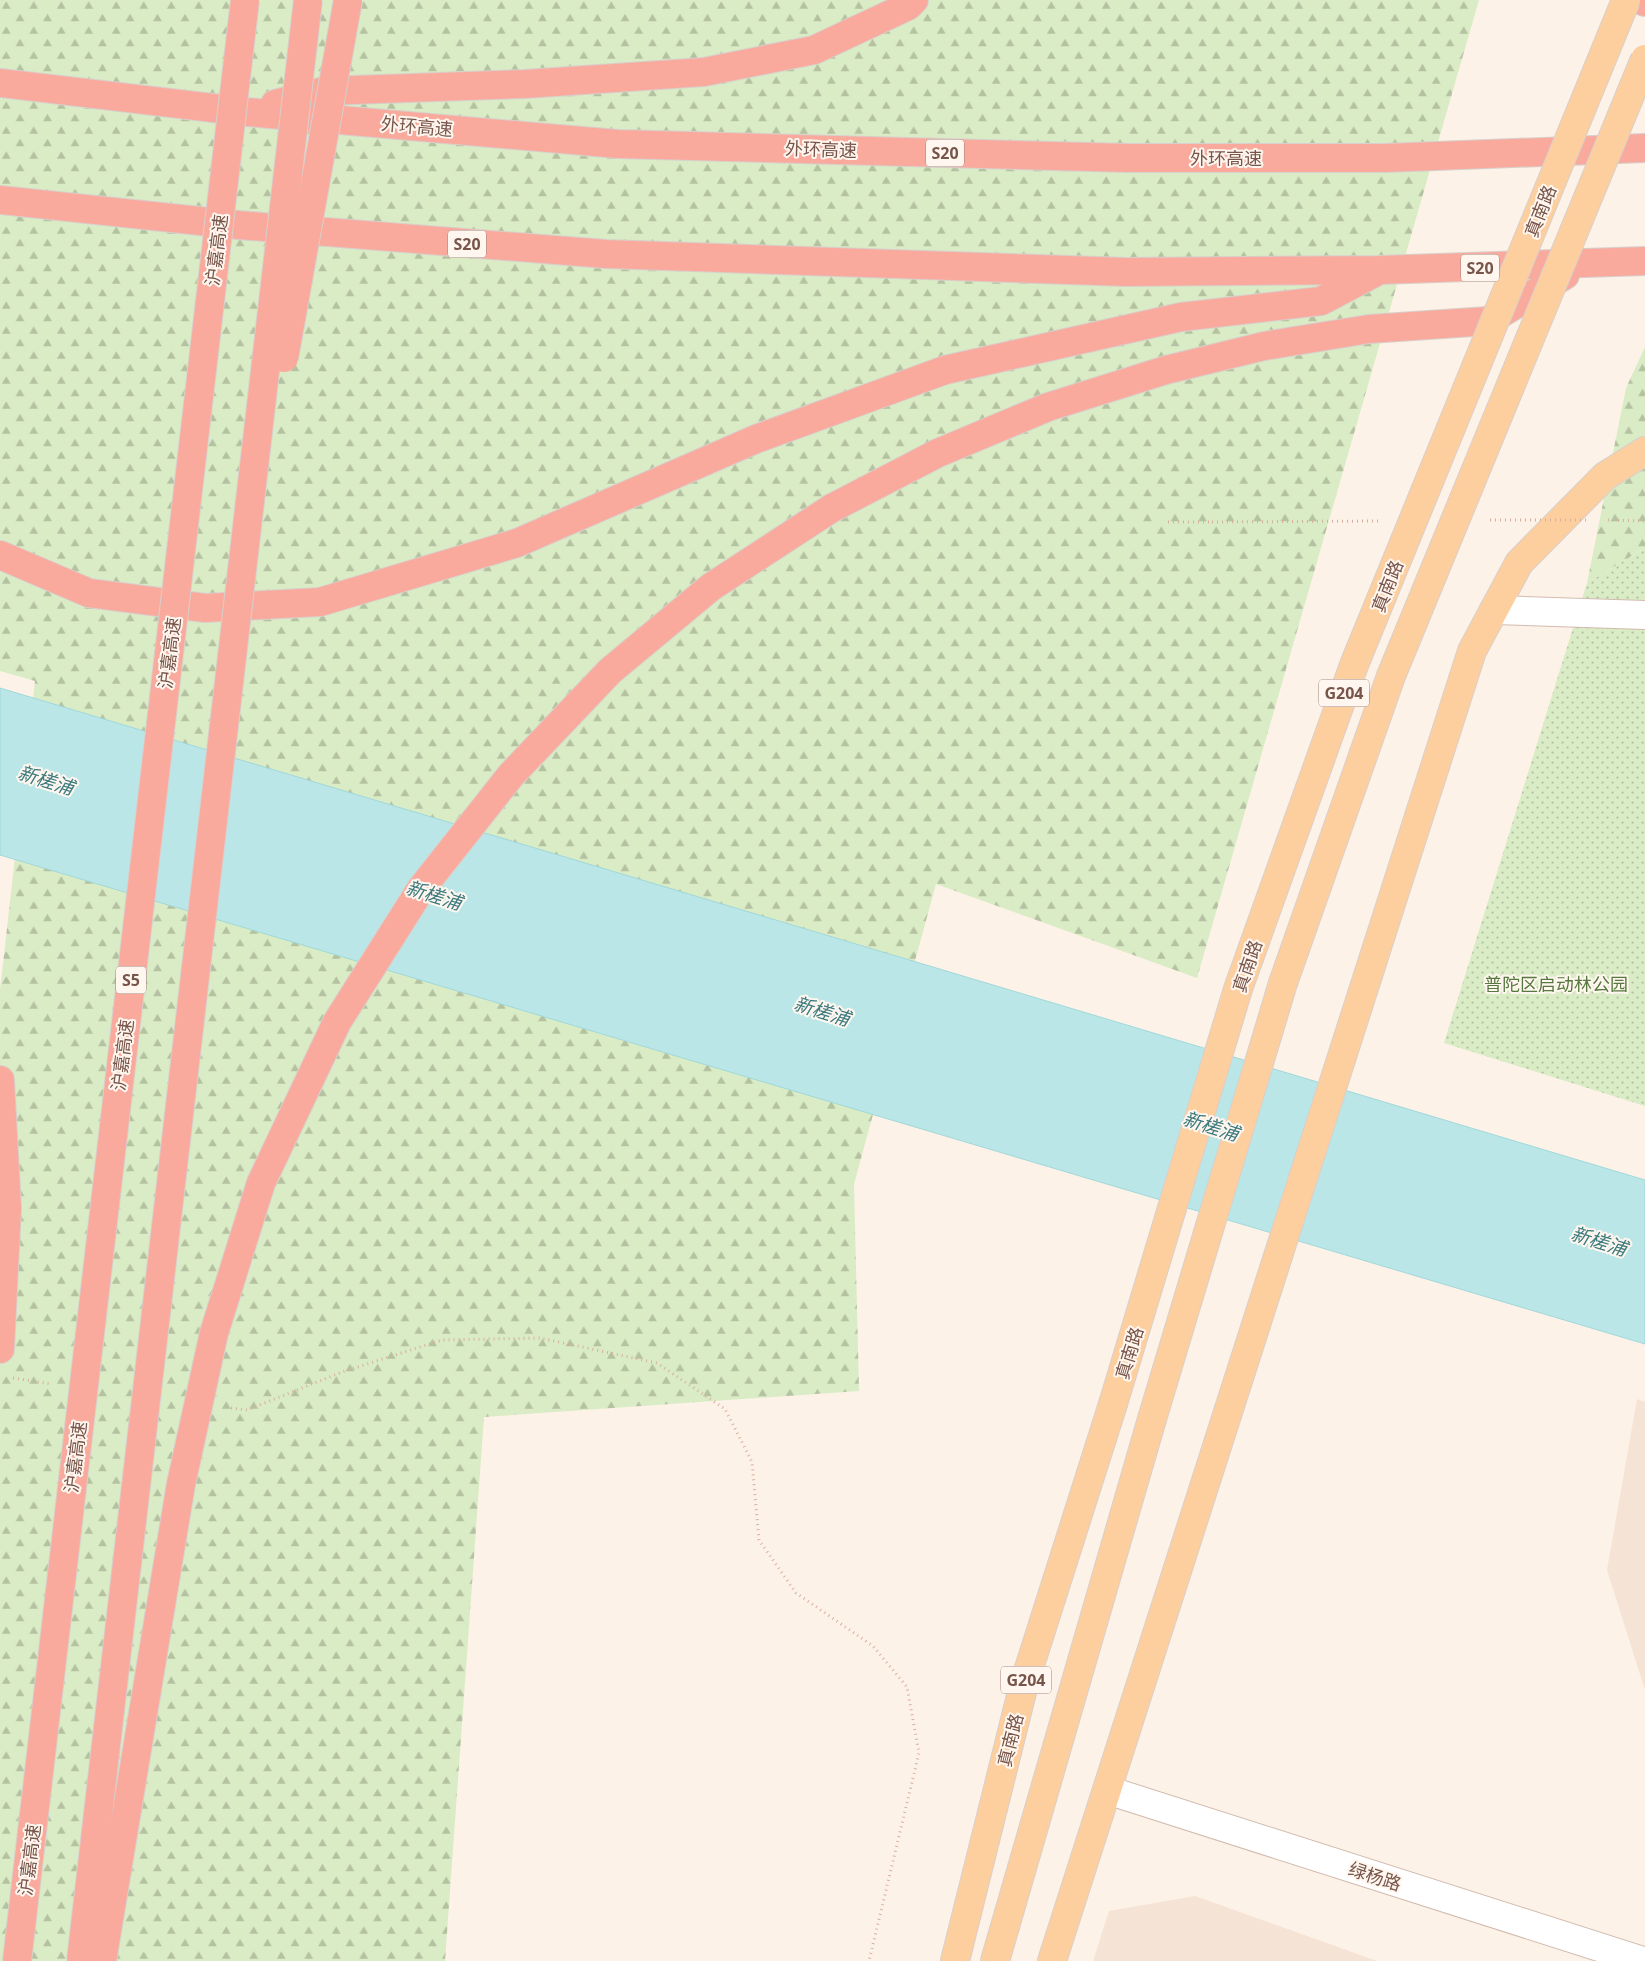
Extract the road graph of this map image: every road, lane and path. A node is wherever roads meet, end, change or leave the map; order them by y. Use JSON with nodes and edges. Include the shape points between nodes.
{"nodes":[{"id":1,"x":245,"y":0,"type":"edge"},
{"id":2,"x":308,"y":0,"type":"edge"},
{"id":3,"x":348,"y":0,"type":"edge"},
{"id":4,"x":914,"y":0,"type":"edge"},
{"id":5,"x":1626,"y":0,"type":"edge"},
{"id":6,"x":1640,"y":0,"type":"edge"},
{"id":7,"x":1645,"y":2,"type":"edge"},
{"id":8,"x":1645,"y":60,"type":"edge"},
{"id":9,"x":0,"y":83,"type":"edge"},
{"id":10,"x":247,"y":112,"type":"junction"},
{"id":11,"x":1645,"y":148,"type":"edge"},
{"id":12,"x":0,"y":200,"type":"edge"},
{"id":13,"x":1645,"y":261,"type":"edge"},
{"id":14,"x":1581,"y":265,"type":"junction"},
{"id":15,"x":1379,"y":270,"type":"junction"},
{"id":16,"x":1645,"y":452,"type":"edge"},
{"id":17,"x":1480,"y":520,"type":"dead end"},
{"id":18,"x":1596,"y":520,"type":"dead end"},
{"id":19,"x":1606,"y":520,"type":"dead end"},
{"id":20,"x":1645,"y":520,"type":"edge"},
{"id":21,"x":1386,"y":521,"type":"dead end"},
{"id":22,"x":1168,"y":522,"type":"dead end"},
{"id":23,"x":0,"y":555,"type":"edge"},
{"id":24,"x":1494,"y":610,"type":"junction"},
{"id":25,"x":1645,"y":615,"type":"edge"},
{"id":26,"x":236,"y":625,"type":"junction"},
{"id":27,"x":0,"y":1080,"type":"edge"},
{"id":28,"x":0,"y":1349,"type":"edge"},
{"id":29,"x":10,"y":1378,"type":"dead end"},
{"id":30,"x":59,"y":1385,"type":"dead end"},
{"id":31,"x":227,"y":1408,"type":"dead end"},
{"id":32,"x":1107,"y":1790,"type":"junction"},
{"id":33,"x":17,"y":1961,"type":"edge"},
{"id":34,"x":81,"y":1961,"type":"edge"},
{"id":35,"x":102,"y":1961,"type":"edge"},
{"id":36,"x":869,"y":1961,"type":"edge"},
{"id":37,"x":956,"y":1961,"type":"edge"},
{"id":38,"x":995,"y":1961,"type":"edge"},
{"id":39,"x":1052,"y":1961,"type":"edge"},
{"id":40,"x":1643,"y":1961,"type":"edge"}],
"edges":[{"from":1,"to":33,"type":"highway","name":"沪嘉高速","number":"S5","bridge":true},
{"from":2,"to":26,"type":"highway","bridge":true},
{"from":3,"to":26,"type":"highway","bridge":true},
{"from":4,"to":10,"type":"highway","via":[[908,6],[814,50],[704,72],[525,84],[324,91]]},
{"from":5,"to":37,"type":"main road","name":"真南路","number":"G204","bridge":true,"via":[[1354,665],[1238,989],[1113,1404],[1024,1684]]},
{"from":6,"to":7,"type":"highway"},
{"from":8,"to":38,"type":"main road","number":"G204","bridge":true,"via":[[1391,676],[1283,983],[1152,1419]]},
{"from":9,"to":10,"type":"highway","name":"外环高速","number":"S20"},
{"from":10,"to":11,"type":"highway","name":"外环高速","number":"S20","via":[[618,144],[1089,157],[1385,158]]},
{"from":12,"to":15,"type":"highway","number":"S20","via":[[238,225],[606,254],[1126,272]]},
{"from":13,"to":14,"type":"highway","number":"S20"},
{"from":14,"to":15,"type":"highway","number":"S20"},
{"from":14,"to":35,"type":"highway","bridge":true,"via":[[1488,322],[1369,329],[1264,346],[1166,370],[1048,407],[938,453],[832,508],[711,587],[610,671],[511,775],[421,889],[337,1022],[261,1183],[214,1333],[181,1484]]},
{"from":15,"to":23,"type":"highway","via":[[1321,301],[1181,318],[945,370],[756,438],[517,543],[320,602],[205,608],[89,593]]},
{"from":16,"to":24,"type":"main road","via":[[1605,476],[1519,563]]},
{"from":17,"to":18,"type":"path","bridge":true},
{"from":19,"to":20,"type":"path"},
{"from":21,"to":22,"type":"path","bridge":true},
{"from":24,"to":25,"type":"street"},
{"from":24,"to":32,"type":"main road","via":[[1472,651]]},
{"from":26,"to":34,"type":"highway","bridge":true},
{"from":27,"to":28,"type":"highway","via":[[7,1208]]},
{"from":29,"to":30,"type":"path"},
{"from":31,"to":36,"type":"path","via":[[247,1410],[342,1372],[442,1340],[540,1338],[656,1363],[725,1409],[752,1462],[759,1540],[796,1593],[873,1646],[907,1687],[919,1753]]},
{"from":32,"to":39,"type":"main road"},
{"from":32,"to":40,"type":"street","name":"绿杨路"}]}
